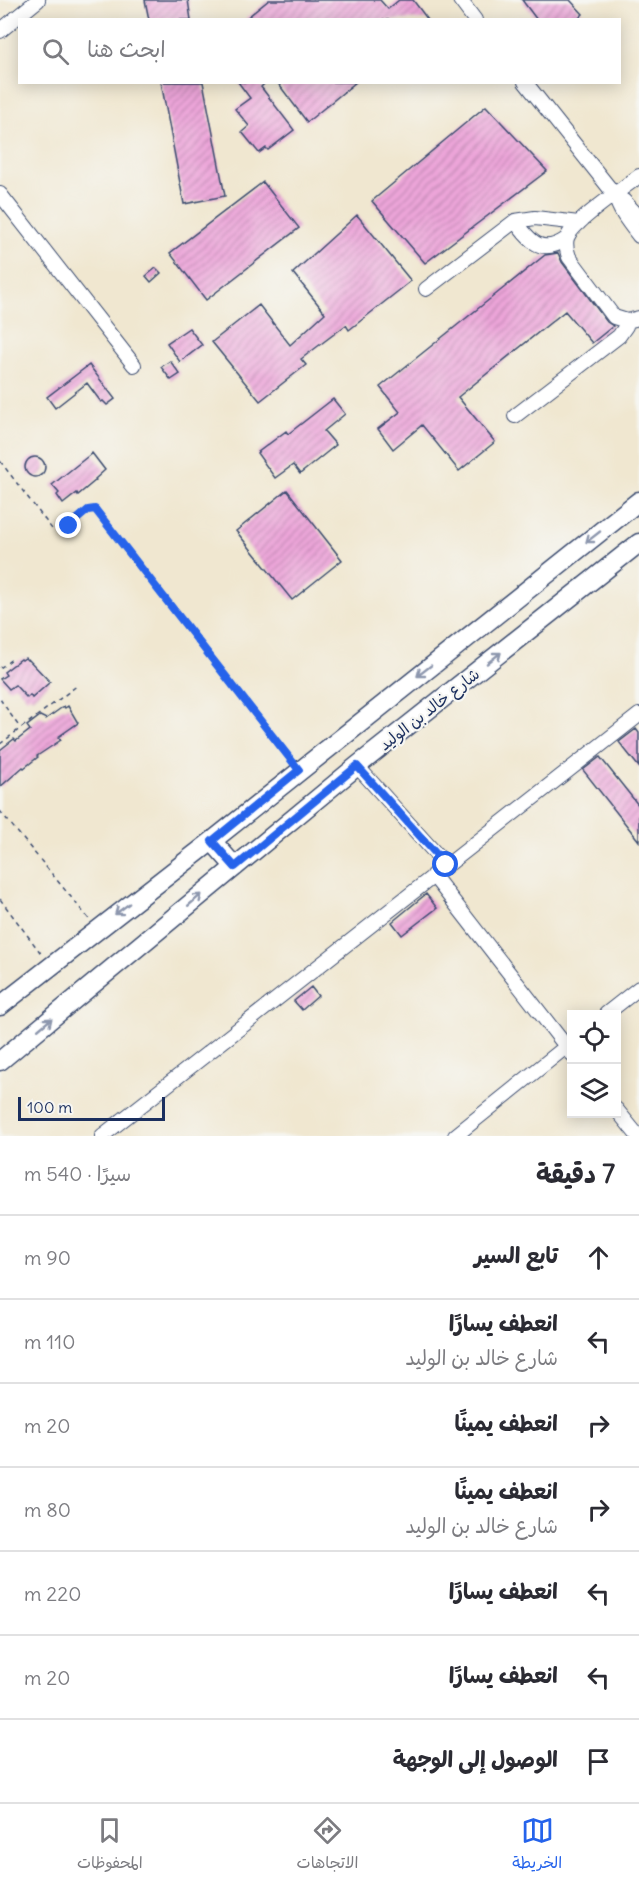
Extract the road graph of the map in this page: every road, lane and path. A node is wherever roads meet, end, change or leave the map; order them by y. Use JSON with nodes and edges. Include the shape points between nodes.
{"nodes":[{"id":1,"x":38,"y":0,"type":"edge"},
{"id":2,"x":460,"y":0,"type":"edge"},
{"id":3,"x":474,"y":18,"type":"edge"},
{"id":4,"x":0,"y":31,"type":"edge"},
{"id":5,"x":527,"y":84,"type":"edge"},
{"id":6,"x":639,"y":176,"type":"edge"},
{"id":7,"x":0,"y":194,"type":"edge"},
{"id":8,"x":615,"y":195,"type":"junction"},
{"id":9,"x":639,"y":217,"type":"edge"},
{"id":10,"x":515,"y":221,"type":"junction"},
{"id":11,"x":579,"y":223,"type":"junction"},
{"id":12,"x":639,"y":236,"type":"edge"},
{"id":13,"x":566,"y":239,"type":"junction"},
{"id":14,"x":426,"y":289,"type":"dead end"},
{"id":15,"x":633,"y":319,"type":"edge"},
{"id":16,"x":135,"y":365,"type":"dead end"},
{"id":17,"x":514,"y":416,"type":"dead end"},
{"id":18,"x":0,"y":460,"type":"edge"},
{"id":19,"x":639,"y":501,"type":"edge"},
{"id":20,"x":639,"y":543,"type":"edge"},
{"id":21,"x":12,"y":659,"type":"dead end"},
{"id":22,"x":0,"y":668,"type":"edge"},
{"id":23,"x":78,"y":685,"type":"dead end"},
{"id":24,"x":0,"y":699,"type":"edge"},
{"id":25,"x":639,"y":715,"type":"edge"},
{"id":26,"x":21,"y":728,"type":"junction"},
{"id":27,"x":0,"y":744,"type":"edge"},
{"id":28,"x":357,"y":766,"type":"junction"},
{"id":29,"x":299,"y":770,"type":"junction"},
{"id":30,"x":0,"y":811,"type":"edge"},
{"id":31,"x":212,"y":841,"type":"junction"},
{"id":32,"x":446,"y":865,"type":"junction"},
{"id":33,"x":235,"y":867,"type":"junction"},
{"id":34,"x":433,"y":875,"type":"junction"},
{"id":35,"x":0,"y":899,"type":"edge"},
{"id":36,"x":97,"y":928,"type":"junction"},
{"id":37,"x":50,"y":966,"type":"junction"},
{"id":38,"x":639,"y":988,"type":"edge"},
{"id":39,"x":0,"y":1006,"type":"edge"},
{"id":40,"x":611,"y":1010,"type":"edge"},
{"id":41,"x":567,"y":1044,"type":"edge"},
{"id":42,"x":567,"y":1050,"type":"edge"},
{"id":43,"x":0,"y":1061,"type":"edge"},
{"id":44,"x":621,"y":1115,"type":"edge"},
{"id":45,"x":102,"y":1136,"type":"edge"},
{"id":46,"x":455,"y":1136,"type":"edge"},
{"id":47,"x":638,"y":1136,"type":"edge"}],
"edges":[{"from":1,"to":4,"type":"lane"},
{"from":2,"to":3,"type":"lane"},
{"from":5,"to":8,"type":"lane"},
{"from":6,"to":8,"type":"lane"},
{"from":7,"to":16,"type":"lane"},
{"from":8,"to":9,"type":"lane"},
{"from":8,"to":11,"type":"lane"},
{"from":8,"to":12,"type":"lane","via":[[623,215]]},
{"from":10,"to":11,"type":"lane","via":[[536,218]]},
{"from":10,"to":13,"type":"lane","via":[[536,244],[547,247]]},
{"from":10,"to":14,"type":"lane"},
{"from":11,"to":13,"type":"lane"},
{"from":13,"to":15,"type":"lane","via":[[569,257],[614,316]]},
{"from":15,"to":17,"type":"lane","via":[[619,336]]},
{"from":18,"to":29,"type":"path","via":[[52,529],[64,530],[88,510],[95,509]]},
{"from":19,"to":29,"type":"main road","name":"شارع خالد بن الوليد","one_way":true},
{"from":28,"to":20,"type":"main road","name":"شارع خالد بن الوليد","one_way":true},
{"from":21,"to":22,"type":"path"},
{"from":23,"to":26,"type":"path"},
{"from":24,"to":26,"type":"path"},
{"from":25,"to":32,"type":"lane"},
{"from":26,"to":27,"type":"path"},
{"from":28,"to":32,"type":"lane"},
{"from":28,"to":33,"type":"main road","name":"شارع خالد بن الوليد"},
{"from":29,"to":31,"type":"main road","name":"شارع خالد بن الوليد"},
{"from":30,"to":36,"type":"path"},
{"from":31,"to":33,"type":"main road"},
{"from":31,"to":36,"type":"main road","name":"شارع خالد بن الوليد","one_way":true},
{"from":32,"to":34,"type":"lane"},
{"from":43,"to":33,"type":"main road","name":"شارع خالد بن الوليد","one_way":true},
{"from":34,"to":41,"type":"lane"},
{"from":34,"to":45,"type":"lane"},
{"from":35,"to":37,"type":"path"},
{"from":36,"to":37,"type":"main road","name":"شارع خالد بن الوليد"},
{"from":37,"to":39,"type":"main road","name":"شارع خالد بن الوليد"},
{"from":38,"to":40,"type":"lane"},
{"from":42,"to":46,"type":"lane"},
{"from":44,"to":47,"type":"lane"}]}
